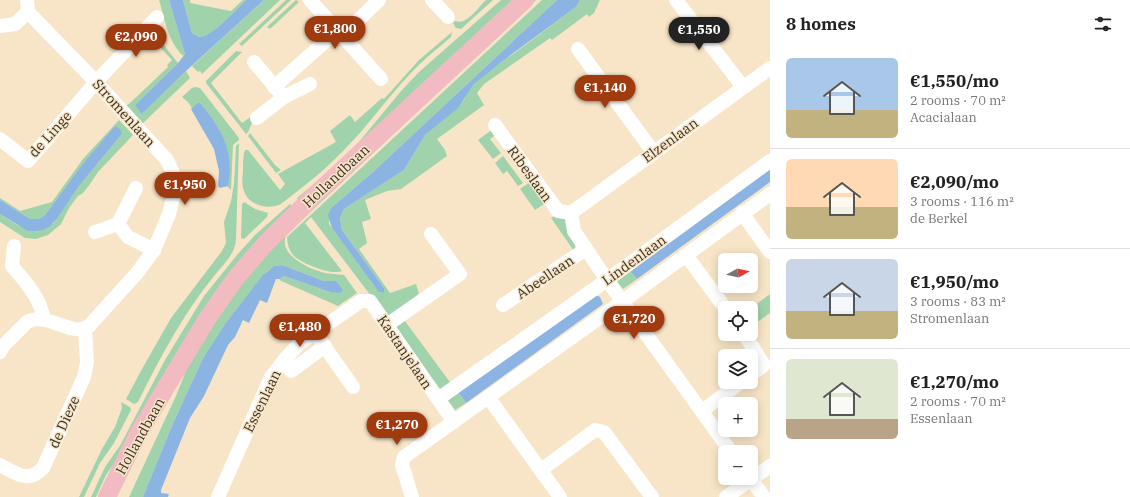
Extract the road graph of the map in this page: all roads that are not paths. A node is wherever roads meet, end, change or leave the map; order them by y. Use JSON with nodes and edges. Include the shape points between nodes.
{"nodes":[{"id":1,"x":310,"y":0,"type":"edge"},
{"id":2,"x":379,"y":0,"type":"edge"},
{"id":3,"x":432,"y":0,"type":"edge"},
{"id":4,"x":525,"y":0,"type":"edge"},
{"id":5,"x":676,"y":0,"type":"edge"},
{"id":6,"x":27,"y":6,"type":"edge"},
{"id":7,"x":157,"y":17,"type":"dead end"},
{"id":8,"x":448,"y":17,"type":"dead end"},
{"id":9,"x":0,"y":26,"type":"edge"},
{"id":10,"x":343,"y":35,"type":"junction"},
{"id":11,"x":578,"y":49,"type":"dead end"},
{"id":12,"x":254,"y":62,"type":"dead end"},
{"id":13,"x":770,"y":68,"type":"edge"},
{"id":14,"x":381,"y":79,"type":"dead end"},
{"id":15,"x":96,"y":82,"type":"junction"},
{"id":16,"x":310,"y":84,"type":"dead end"},
{"id":17,"x":743,"y":87,"type":"junction"},
{"id":18,"x":279,"y":92,"type":"junction"},
{"id":19,"x":257,"y":118,"type":"dead end"},
{"id":20,"x":495,"y":125,"type":"dead end"},
{"id":21,"x":0,"y":138,"type":"edge"},
{"id":22,"x":654,"y":153,"type":"junction"},
{"id":23,"x":770,"y":161,"type":"edge"},
{"id":24,"x":136,"y":188,"type":"dead end"},
{"id":25,"x":770,"y":194,"type":"edge"},
{"id":26,"x":742,"y":213,"type":"junction"},
{"id":27,"x":571,"y":214,"type":"junction"},
{"id":28,"x":118,"y":224,"type":"junction"},
{"id":29,"x":95,"y":232,"type":"dead end"},
{"id":30,"x":431,"y":234,"type":"dead end"},
{"id":31,"x":14,"y":246,"type":"dead end"},
{"id":32,"x":586,"y":249,"type":"junction"},
{"id":33,"x":154,"y":250,"type":"junction"},
{"id":34,"x":770,"y":252,"type":"edge"},
{"id":35,"x":686,"y":255,"type":"junction"},
{"id":36,"x":606,"y":280,"type":"junction"},
{"id":37,"x":370,"y":301,"type":"joint"},
{"id":38,"x":622,"y":301,"type":"junction"},
{"id":39,"x":720,"y":301,"type":"edge"},
{"id":40,"x":503,"y":305,"type":"dead end"},
{"id":41,"x":44,"y":319,"type":"junction"},
{"id":42,"x":387,"y":325,"type":"junction"},
{"id":43,"x":86,"y":329,"type":"junction"},
{"id":44,"x":315,"y":334,"type":"junction"},
{"id":45,"x":1,"y":346,"type":"edge"},
{"id":46,"x":324,"y":346,"type":"junction"},
{"id":47,"x":758,"y":356,"type":"edge"},
{"id":48,"x":758,"y":370,"type":"edge"},
{"id":49,"x":291,"y":371,"type":"dead end"},
{"id":50,"x":174,"y":376,"type":"junction"},
{"id":51,"x":353,"y":387,"type":"dead end"},
{"id":52,"x":732,"y":389,"type":"edge"},
{"id":53,"x":488,"y":397,"type":"junction"},
{"id":54,"x":438,"y":399,"type":"junction"},
{"id":55,"x":702,"y":411,"type":"junction"},
{"id":56,"x":454,"y":422,"type":"junction"},
{"id":57,"x":730,"y":443,"type":"edge"},
{"id":58,"x":0,"y":465,"type":"edge"},
{"id":59,"x":770,"y":466,"type":"edge"},
{"id":60,"x":541,"y":470,"type":"junction"},
{"id":61,"x":758,"y":474,"type":"edge"},
{"id":62,"x":742,"y":485,"type":"edge"},
{"id":63,"x":756,"y":485,"type":"edge"},
{"id":64,"x":107,"y":497,"type":"edge"},
{"id":65,"x":120,"y":497,"type":"edge"},
{"id":66,"x":218,"y":497,"type":"edge"},
{"id":67,"x":412,"y":497,"type":"edge"},
{"id":68,"x":560,"y":497,"type":"edge"},
{"id":69,"x":652,"y":497,"type":"edge"},
{"id":70,"x":726,"y":497,"type":"edge"},
{"id":71,"x":764,"y":497,"type":"edge"}],
"edges":[{"from":1,"to":10,"type":"street"},
{"from":2,"to":10,"type":"street"},
{"from":3,"to":8,"type":"street"},
{"from":4,"to":50,"type":"main road","name":"Hollandbaan","via":[[266,243],[235,278],[207,319]]},
{"from":5,"to":17,"type":"street"},
{"from":6,"to":9,"type":"street","name":"Stromenlaan","via":[[15,24]]},
{"from":6,"to":15,"type":"street","name":"Stromenlaan"},
{"from":7,"to":15,"type":"street"},
{"from":10,"to":14,"type":"street"},
{"from":10,"to":18,"type":"street","via":[[336,34],[326,40]]},
{"from":11,"to":22,"type":"street"},
{"from":12,"to":18,"type":"street"},
{"from":13,"to":17,"type":"street","name":"Elzenlaan"},
{"from":15,"to":21,"type":"street","name":"de Linge","via":[[28,161]]},
{"from":15,"to":33,"type":"street","name":"Stromenlaan","via":[[167,160],[173,173],[175,189],[171,208]]},
{"from":16,"to":18,"type":"street"},
{"from":17,"to":22,"type":"street","name":"Elzenlaan"},
{"from":18,"to":19,"type":"street"},
{"from":20,"to":27,"type":"street","name":"Ribeslaan","via":[[558,211]]},
{"from":22,"to":27,"type":"street","name":"Elzenlaan"},
{"from":23,"to":36,"type":"street","name":"Lindenlaan"},
{"from":24,"to":28,"type":"street"},
{"from":25,"to":26,"type":"street","name":"Lindenlaan"},
{"from":26,"to":34,"type":"street"},
{"from":26,"to":35,"type":"street","name":"Lindenlaan"},
{"from":27,"to":32,"type":"street","via":[[574,231]]},
{"from":28,"to":29,"type":"street"},
{"from":28,"to":33,"type":"street","via":[[128,236]]},
{"from":30,"to":42,"type":"street","via":[[460,274]]},
{"from":31,"to":41,"type":"street","via":[[12,266],[33,292]]},
{"from":32,"to":36,"type":"street"},
{"from":32,"to":40,"type":"street","name":"Abeellaan"},
{"from":33,"to":43,"type":"street","name":"Stromenlaan","via":[[137,273]]},
{"from":35,"to":38,"type":"street","name":"Lindenlaan"},
{"from":35,"to":39,"type":"street"},
{"from":36,"to":38,"type":"street"},
{"from":36,"to":54,"type":"street","name":"Lindenlaan"},
{"from":37,"to":42,"type":"street","name":"Kastanjelaan"},
{"from":37,"to":44,"type":"street","name":"Essenlaan","via":[[360,302]]},
{"from":38,"to":53,"type":"street","name":"Lindenlaan"},
{"from":38,"to":55,"type":"street"},
{"from":41,"to":43,"type":"street","via":[[78,330]]},
{"from":41,"to":45,"type":"street","via":[[30,320]]},
{"from":42,"to":54,"type":"street","name":"Kastanjelaan"},
{"from":43,"to":58,"type":"street","name":"de Dieze","via":[[87,362],[84,377],[43,468],[32,476],[24,476]]},
{"from":44,"to":46,"type":"street"},
{"from":44,"to":66,"type":"street","name":"Essenlaan","via":[[300,342],[271,377]]},
{"from":46,"to":49,"type":"street"},
{"from":46,"to":51,"type":"street"},
{"from":47,"to":48,"type":"street","via":[[764,365]]},
{"from":50,"to":64,"type":"main road","name":"Hollandbaan","via":[[138,434]]},
{"from":50,"to":65,"type":"main road","name":"Hollandbaan"},
{"from":52,"to":55,"type":"street"},
{"from":53,"to":56,"type":"street","name":"Lindenlaan"},
{"from":53,"to":60,"type":"street"},
{"from":54,"to":56,"type":"street","name":"Kastanjelaan"},
{"from":55,"to":57,"type":"street"},
{"from":56,"to":67,"type":"street","via":[[404,457],[402,465]]},
{"from":59,"to":61,"type":"street"},
{"from":60,"to":68,"type":"street"},
{"from":60,"to":69,"type":"street","via":[[595,430],[604,432]]},
{"from":62,"to":70,"type":"street"},
{"from":63,"to":71,"type":"street"}]}
